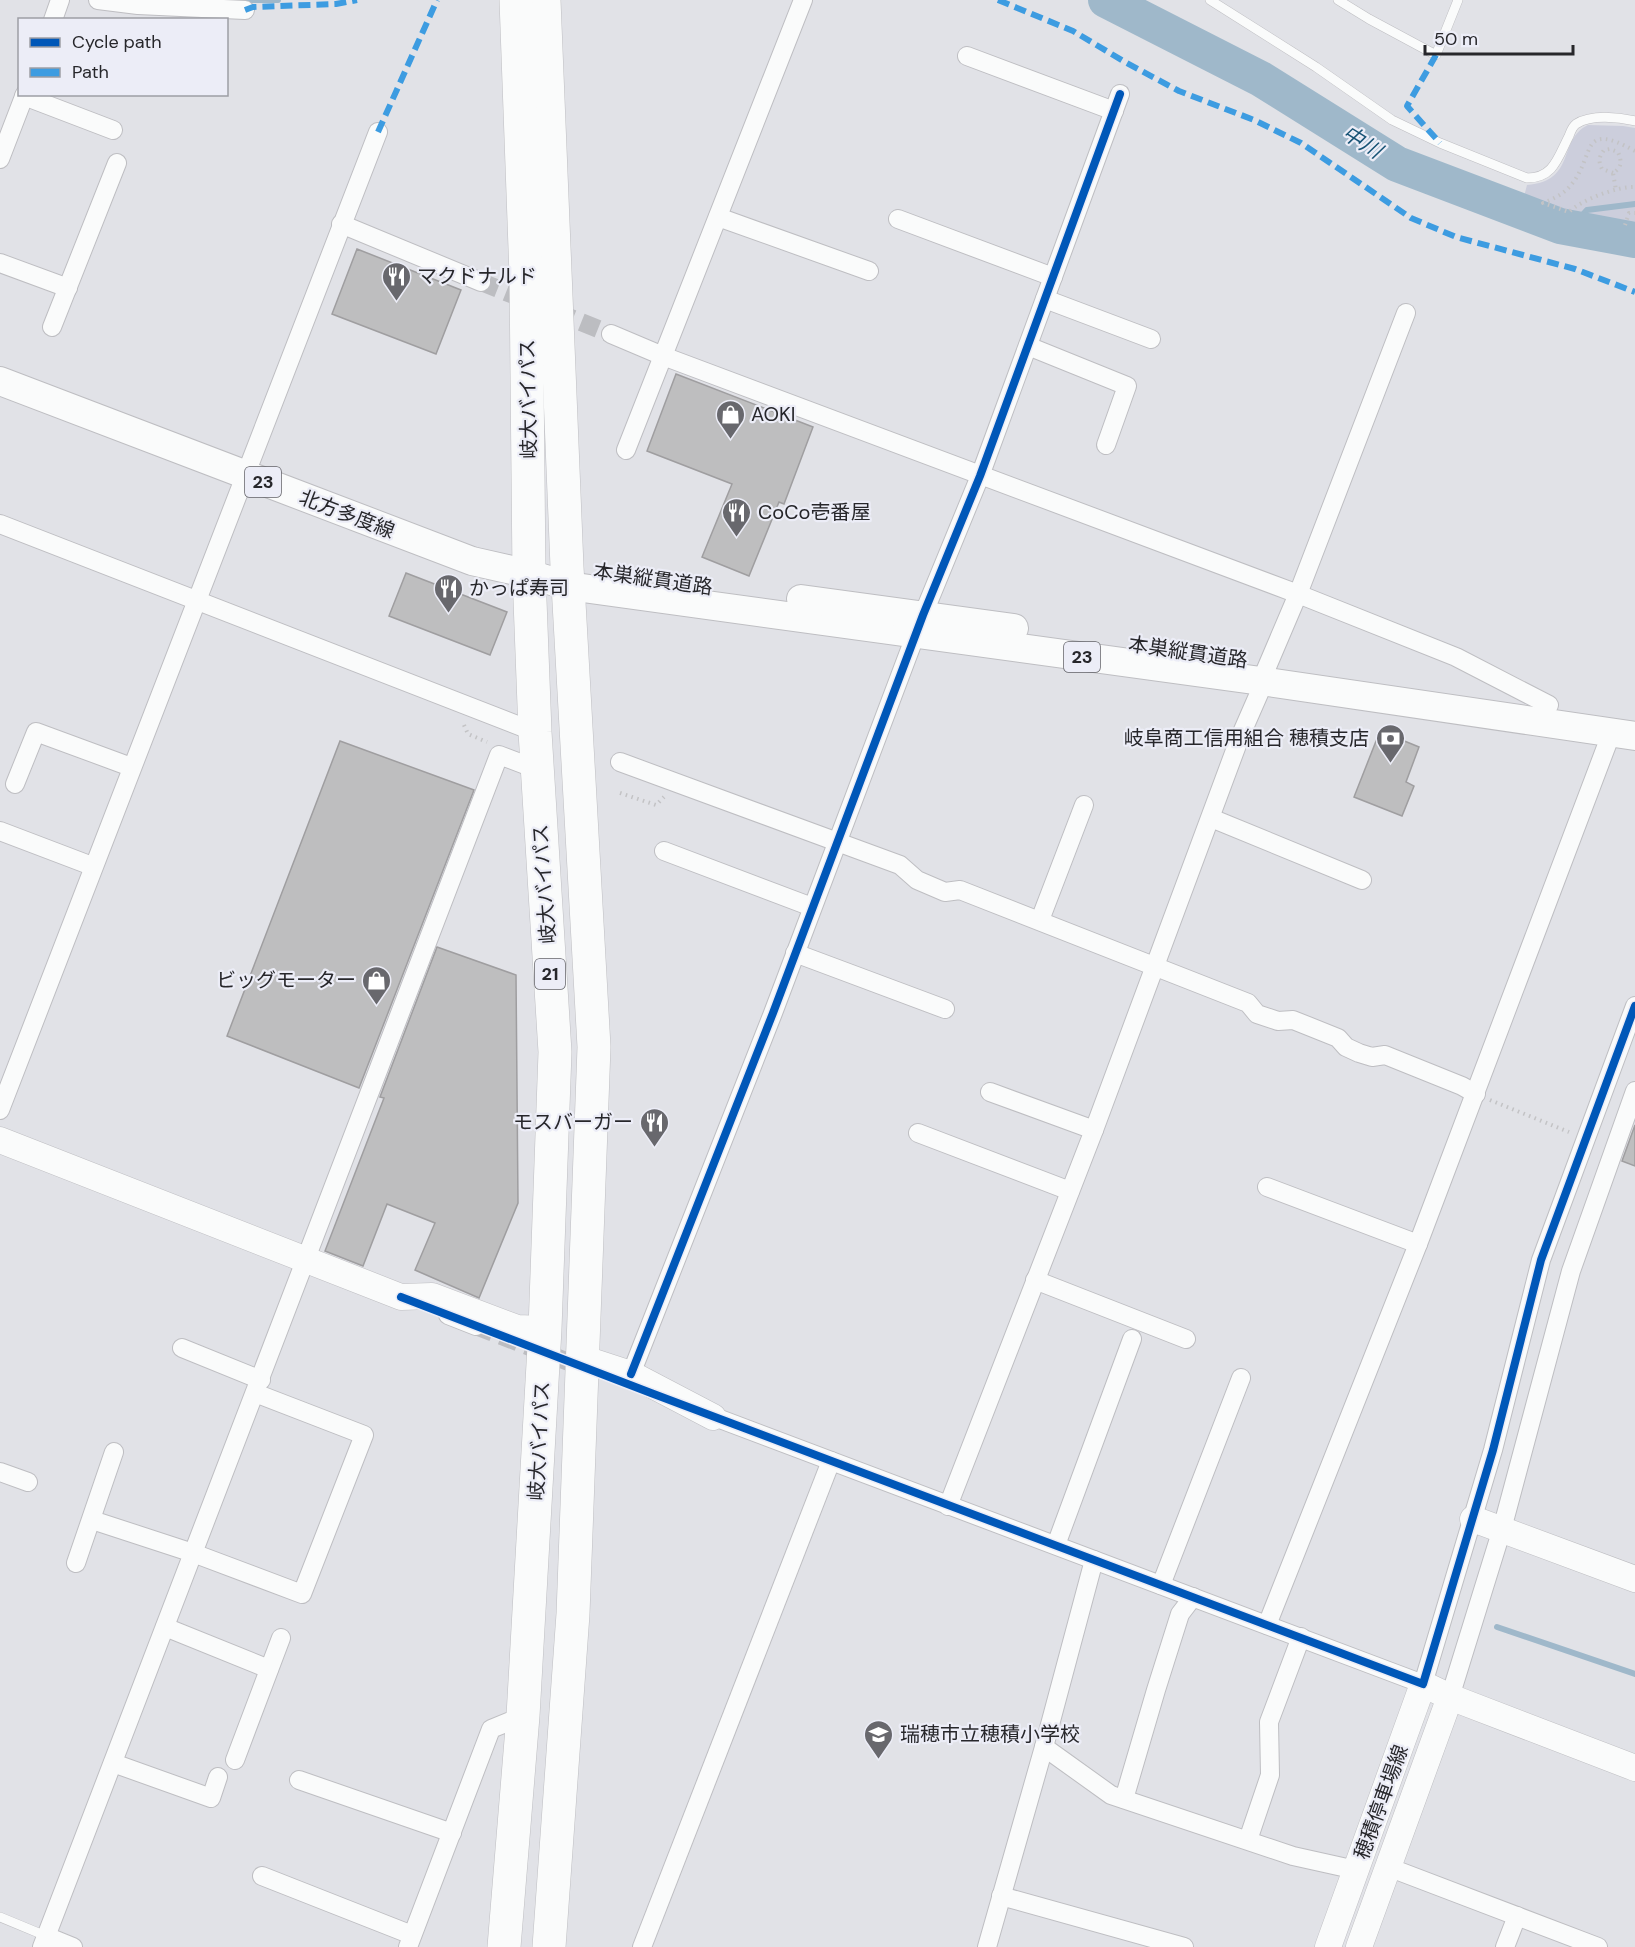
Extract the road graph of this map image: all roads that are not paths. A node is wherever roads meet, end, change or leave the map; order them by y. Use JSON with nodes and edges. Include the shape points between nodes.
{"nodes":[{"id":1,"x":60,"y":0,"type":"edge"},
{"id":2,"x":98,"y":0,"type":"edge"},
{"id":3,"x":516,"y":0,"type":"edge"},
{"id":4,"x":544,"y":0,"type":"edge"},
{"id":5,"x":803,"y":0,"type":"edge"},
{"id":6,"x":1210,"y":0,"type":"edge"},
{"id":7,"x":1338,"y":0,"type":"edge"},
{"id":8,"x":1458,"y":0,"type":"edge"},
{"id":9,"x":1218,"y":3,"type":"edge"},
{"id":10,"x":245,"y":10,"type":"dead end"},
{"id":11,"x":54,"y":18,"type":"edge"},
{"id":12,"x":968,"y":56,"type":"dead end"},
{"id":13,"x":24,"y":96,"type":"edge"},
{"id":14,"x":27,"y":96,"type":"edge"},
{"id":15,"x":1635,"y":122,"type":"edge"},
{"id":16,"x":113,"y":130,"type":"dead end"},
{"id":17,"x":378,"y":132,"type":"dead end"},
{"id":18,"x":4,"y":136,"type":"edge"},
{"id":19,"x":0,"y":159,"type":"edge"},
{"id":20,"x":117,"y":163,"type":"dead end"},
{"id":21,"x":718,"y":217,"type":"junction"},
{"id":22,"x":898,"y":219,"type":"dead end"},
{"id":23,"x":341,"y":224,"type":"junction"},
{"id":24,"x":0,"y":263,"type":"edge"},
{"id":25,"x":869,"y":271,"type":"dead end"},
{"id":26,"x":1053,"y":278,"type":"junction"},
{"id":27,"x":481,"y":282,"type":"tunnel mouth"},
{"id":28,"x":68,"y":288,"type":"junction"},
{"id":29,"x":1045,"y":299,"type":"junction"},
{"id":30,"x":1406,"y":313,"type":"dead end"},
{"id":31,"x":52,"y":327,"type":"dead end"},
{"id":32,"x":611,"y":334,"type":"tunnel mouth"},
{"id":33,"x":1151,"y":339,"type":"dead end"},
{"id":34,"x":1028,"y":346,"type":"junction"},
{"id":35,"x":663,"y":356,"type":"junction"},
{"id":36,"x":0,"y":381,"type":"edge"},
{"id":37,"x":1106,"y":445,"type":"dead end"},
{"id":38,"x":626,"y":450,"type":"dead end"},
{"id":39,"x":245,"y":475,"type":"junction"},
{"id":40,"x":980,"y":476,"type":"junction"},
{"id":41,"x":0,"y":524,"type":"edge"},
{"id":42,"x":529,"y":574,"type":"junction"},
{"id":43,"x":568,"y":577,"type":"junction"},
{"id":44,"x":1298,"y":594,"type":"junction"},
{"id":45,"x":196,"y":601,"type":"junction"},
{"id":46,"x":920,"y":625,"type":"junction"},
{"id":47,"x":1264,"y":676,"type":"junction"},
{"id":48,"x":1549,"y":705,"type":"junction"},
{"id":49,"x":1635,"y":719,"type":"edge"},
{"id":50,"x":535,"y":732,"type":"junction"},
{"id":51,"x":1623,"y":735,"type":"edge"},
{"id":52,"x":620,"y":762,"type":"dead end"},
{"id":53,"x":131,"y":767,"type":"junction"},
{"id":54,"x":536,"y":769,"type":"junction"},
{"id":55,"x":15,"y":784,"type":"dead end"},
{"id":56,"x":1084,"y":805,"type":"dead end"},
{"id":57,"x":1211,"y":818,"type":"junction"},
{"id":58,"x":0,"y":831,"type":"edge"},
{"id":59,"x":837,"y":842,"type":"junction"},
{"id":60,"x":664,"y":851,"type":"dead end"},
{"id":61,"x":92,"y":866,"type":"junction"},
{"id":62,"x":1362,"y":880,"type":"dead end"},
{"id":63,"x":812,"y":907,"type":"junction"},
{"id":64,"x":1040,"y":920,"type":"junction"},
{"id":65,"x":795,"y":953,"type":"junction"},
{"id":66,"x":1154,"y":966,"type":"junction"},
{"id":67,"x":1635,"y":1006,"type":"edge"},
{"id":68,"x":945,"y":1009,"type":"dead end"},
{"id":69,"x":990,"y":1092,"type":"dead end"},
{"id":70,"x":1635,"y":1092,"type":"edge"},
{"id":71,"x":1476,"y":1094,"type":"junction"},
{"id":72,"x":0,"y":1110,"type":"edge"},
{"id":73,"x":1094,"y":1130,"type":"junction"},
{"id":74,"x":918,"y":1133,"type":"dead end"},
{"id":75,"x":0,"y":1140,"type":"edge"},
{"id":76,"x":1267,"y":1187,"type":"dead end"},
{"id":77,"x":1070,"y":1191,"type":"junction"},
{"id":78,"x":1418,"y":1244,"type":"junction"},
{"id":79,"x":307,"y":1259,"type":"junction"},
{"id":80,"x":1035,"y":1280,"type":"junction"},
{"id":81,"x":401,"y":1297,"type":"junction"},
{"id":82,"x":476,"y":1326,"type":"tunnel mouth"},
{"id":83,"x":545,"y":1329,"type":"junction"},
{"id":84,"x":1132,"y":1339,"type":"dead end"},
{"id":85,"x":1186,"y":1339,"type":"dead end"},
{"id":86,"x":182,"y":1348,"type":"dead end"},
{"id":87,"x":582,"y":1358,"type":"junction"},
{"id":88,"x":631,"y":1374,"type":"junction"},
{"id":89,"x":1241,"y":1378,"type":"dead end"},
{"id":90,"x":258,"y":1386,"type":"junction"},
{"id":91,"x":651,"y":1393,"type":"dead end"},
{"id":92,"x":713,"y":1417,"type":"junction"},
{"id":93,"x":114,"y":1452,"type":"dead end"},
{"id":94,"x":831,"y":1461,"type":"junction"},
{"id":95,"x":0,"y":1472,"type":"edge"},
{"id":96,"x":28,"y":1482,"type":"dead end"},
{"id":97,"x":948,"y":1506,"type":"junction"},
{"id":98,"x":1473,"y":1519,"type":"junction"},
{"id":99,"x":92,"y":1520,"type":"junction"},
{"id":100,"x":1502,"y":1529,"type":"junction"},
{"id":101,"x":1056,"y":1545,"type":"junction"},
{"id":102,"x":193,"y":1553,"type":"junction"},
{"id":103,"x":1094,"y":1560,"type":"junction"},
{"id":104,"x":76,"y":1563,"type":"dead end"},
{"id":105,"x":1635,"y":1579,"type":"edge"},
{"id":106,"x":1161,"y":1585,"type":"junction"},
{"id":107,"x":1193,"y":1597,"type":"junction"},
{"id":108,"x":1267,"y":1625,"type":"junction"},
{"id":109,"x":165,"y":1627,"type":"junction"},
{"id":110,"x":1301,"y":1637,"type":"junction"},
{"id":111,"x":281,"y":1638,"type":"dead end"},
{"id":112,"x":269,"y":1669,"type":"junction"},
{"id":113,"x":1424,"y":1684,"type":"junction"},
{"id":114,"x":1450,"y":1697,"type":"junction"},
{"id":115,"x":523,"y":1716,"type":"junction"},
{"id":116,"x":1044,"y":1747,"type":"junction"},
{"id":117,"x":235,"y":1760,"type":"dead end"},
{"id":118,"x":113,"y":1763,"type":"junction"},
{"id":119,"x":1635,"y":1768,"type":"edge"},
{"id":120,"x":218,"y":1777,"type":"dead end"},
{"id":121,"x":299,"y":1779,"type":"dead end"},
{"id":122,"x":1124,"y":1799,"type":"junction"},
{"id":123,"x":452,"y":1833,"type":"junction"},
{"id":124,"x":1248,"y":1840,"type":"junction"},
{"id":125,"x":1388,"y":1867,"type":"junction"},
{"id":126,"x":1356,"y":1870,"type":"junction"},
{"id":127,"x":262,"y":1876,"type":"dead end"},
{"id":128,"x":1001,"y":1896,"type":"junction"},
{"id":129,"x":1517,"y":1916,"type":"junction"},
{"id":130,"x":0,"y":1917,"type":"edge"},
{"id":131,"x":410,"y":1941,"type":"edge"},
{"id":132,"x":44,"y":1942,"type":"edge"},
{"id":133,"x":73,"y":1947,"type":"edge"},
{"id":134,"x":504,"y":1947,"type":"edge"},
{"id":135,"x":549,"y":1947,"type":"edge"},
{"id":136,"x":642,"y":1947,"type":"edge"},
{"id":137,"x":987,"y":1947,"type":"edge"},
{"id":138,"x":1184,"y":1947,"type":"edge"},
{"id":139,"x":1328,"y":1947,"type":"edge"},
{"id":140,"x":1359,"y":1947,"type":"edge"},
{"id":141,"x":1505,"y":1947,"type":"edge"},
{"id":142,"x":1598,"y":1947,"type":"edge"}],
"edges":[{"from":1,"to":11,"type":"street"},
{"from":2,"to":10,"type":"street"},
{"from":3,"to":42,"type":"highway","name":"岐大バイパス","number":"21","via":[[526,276]]},
{"from":4,"to":43,"type":"highway","name":"岐大バイパス","number":"21"},
{"from":5,"to":21,"type":"street"},
{"from":6,"to":9,"type":"lane"},
{"from":7,"to":8,"type":"lane","via":[[1436,55]]},
{"from":9,"to":15,"type":"lane","via":[[1392,120],[1527,178],[1539,178],[1551,170],[1574,125],[1585,119]]},
{"from":12,"to":26,"type":"street","via":[[1117,103]]},
{"from":13,"to":18,"type":"street"},
{"from":14,"to":16,"type":"street"},
{"from":17,"to":23,"type":"street"},
{"from":18,"to":19,"type":"street"},
{"from":20,"to":28,"type":"street"},
{"from":21,"to":25,"type":"street"},
{"from":21,"to":35,"type":"street"},
{"from":22,"to":26,"type":"street"},
{"from":23,"to":27,"type":"street"},
{"from":23,"to":39,"type":"street"},
{"from":24,"to":28,"type":"street"},
{"from":26,"to":29,"type":"street"},
{"from":28,"to":31,"type":"street"},
{"from":29,"to":33,"type":"street"},
{"from":29,"to":34,"type":"street"},
{"from":30,"to":44,"type":"street"},
{"from":32,"to":35,"type":"street"},
{"from":34,"to":37,"type":"street","via":[[1127,386]]},
{"from":34,"to":40,"type":"street"},
{"from":35,"to":38,"type":"street"},
{"from":35,"to":40,"type":"street"},
{"from":36,"to":39,"type":"main road","name":"北方多度線","number":"23"},
{"from":39,"to":42,"type":"main road","name":"北方多度線","number":"23","via":[[472,561]]},
{"from":39,"to":45,"type":"street"},
{"from":40,"to":44,"type":"street"},
{"from":40,"to":46,"type":"street"},
{"from":41,"to":45,"type":"street"},
{"from":42,"to":43,"type":"main road","name":"本巣縦貫道路","number":"23"},
{"from":42,"to":50,"type":"highway","name":"岐大バイパス","number":"21"},
{"from":43,"to":46,"type":"main road","name":"本巣縦貫道路","number":"23"},
{"from":43,"to":87,"type":"highway","name":"岐大バイパス","number":"21","via":[[594,1047]]},
{"from":44,"to":47,"type":"street"},
{"from":44,"to":48,"type":"street","via":[[1456,657]]},
{"from":45,"to":50,"type":"street"},
{"from":45,"to":53,"type":"street"},
{"from":46,"to":47,"type":"main road","name":"本巣縦貫道路","number":"23"},
{"from":46,"to":59,"type":"street"},
{"from":47,"to":48,"type":"main road","name":"本巣縦貫道路","number":"23"},
{"from":47,"to":51,"type":"main road","name":"本巣縦貫道路","number":"23"},
{"from":47,"to":57,"type":"street"},
{"from":48,"to":49,"type":"main road","name":"本巣縦貫道路","number":"23"},
{"from":50,"to":54,"type":"highway","name":"岐大バイパス","number":"21"},
{"from":51,"to":71,"type":"street"},
{"from":52,"to":59,"type":"street"},
{"from":53,"to":55,"type":"street","via":[[36,732]]},
{"from":53,"to":61,"type":"street"},
{"from":54,"to":79,"type":"street","via":[[499,755]]},
{"from":54,"to":83,"type":"highway","name":"岐大バイパス","number":"21","via":[[555,1052]]},
{"from":56,"to":64,"type":"street"},
{"from":57,"to":62,"type":"street"},
{"from":57,"to":66,"type":"street"},
{"from":58,"to":61,"type":"street"},
{"from":59,"to":63,"type":"street"},
{"from":59,"to":64,"type":"street","via":[[900,865],[917,880],[945,892],[960,890]]},
{"from":60,"to":63,"type":"street"},
{"from":61,"to":72,"type":"street"},
{"from":63,"to":65,"type":"street"},
{"from":64,"to":66,"type":"street"},
{"from":65,"to":68,"type":"street"},
{"from":65,"to":88,"type":"street"},
{"from":66,"to":71,"type":"street","via":[[1248,1003],[1257,1014],[1278,1021],[1293,1020],[1338,1038],[1353,1050],[1372,1057],[1385,1055]]},
{"from":66,"to":73,"type":"street"},
{"from":67,"to":98,"type":"street","via":[[1541,1260]]},
{"from":69,"to":73,"type":"street"},
{"from":70,"to":100,"type":"street","via":[[1571,1271]]},
{"from":71,"to":78,"type":"street"},
{"from":73,"to":77,"type":"street"},
{"from":74,"to":77,"type":"street"},
{"from":75,"to":79,"type":"street"},
{"from":76,"to":78,"type":"street"},
{"from":77,"to":80,"type":"street"},
{"from":78,"to":108,"type":"street"},
{"from":79,"to":81,"type":"street"},
{"from":79,"to":90,"type":"street"},
{"from":80,"to":85,"type":"street"},
{"from":80,"to":97,"type":"street"},
{"from":81,"to":82,"type":"street"},
{"from":81,"to":83,"type":"street","via":[[432,1296],[517,1328]]},
{"from":83,"to":115,"type":"highway","name":"岐大バイパス","number":"21"},
{"from":84,"to":101,"type":"street"},
{"from":86,"to":90,"type":"street"},
{"from":87,"to":88,"type":"street"},
{"from":87,"to":135,"type":"highway","name":"岐大バイパス","number":"21","via":[[573,1614]]},
{"from":88,"to":92,"type":"street"},
{"from":89,"to":106,"type":"street"},
{"from":90,"to":102,"type":"street"},
{"from":90,"to":102,"type":"street","via":[[364,1435],[302,1594]]},
{"from":91,"to":92,"type":"street"},
{"from":92,"to":94,"type":"street"},
{"from":93,"to":99,"type":"street"},
{"from":94,"to":97,"type":"street"},
{"from":94,"to":136,"type":"street"},
{"from":95,"to":96,"type":"street"},
{"from":97,"to":101,"type":"street"},
{"from":98,"to":100,"type":"street"},
{"from":98,"to":113,"type":"street"},
{"from":99,"to":102,"type":"street"},
{"from":99,"to":104,"type":"street"},
{"from":100,"to":105,"type":"street"},
{"from":100,"to":114,"type":"street"},
{"from":101,"to":103,"type":"street"},
{"from":102,"to":109,"type":"street"},
{"from":103,"to":106,"type":"street"},
{"from":103,"to":116,"type":"street"},
{"from":106,"to":107,"type":"street"},
{"from":107,"to":108,"type":"street"},
{"from":107,"to":122,"type":"street","via":[[1180,1614]]},
{"from":108,"to":110,"type":"street"},
{"from":109,"to":112,"type":"street"},
{"from":109,"to":118,"type":"street"},
{"from":110,"to":113,"type":"street"},
{"from":110,"to":124,"type":"street","via":[[1269,1722],[1270,1775]]},
{"from":111,"to":112,"type":"street"},
{"from":112,"to":117,"type":"street"},
{"from":113,"to":114,"type":"street"},
{"from":113,"to":126,"type":"street","name":"穂積停車場線"},
{"from":114,"to":119,"type":"street"},
{"from":114,"to":125,"type":"street","name":"穂積停車場線"},
{"from":115,"to":123,"type":"street","via":[[491,1729]]},
{"from":115,"to":134,"type":"highway","name":"岐大バイパス","number":"21"},
{"from":116,"to":122,"type":"street","via":[[1111,1795]]},
{"from":116,"to":128,"type":"street"},
{"from":118,"to":120,"type":"street","via":[[211,1798]]},
{"from":118,"to":132,"type":"street"},
{"from":121,"to":123,"type":"street"},
{"from":122,"to":124,"type":"street"},
{"from":123,"to":131,"type":"street"},
{"from":124,"to":126,"type":"street","via":[[1293,1856]]},
{"from":125,"to":129,"type":"street"},
{"from":125,"to":140,"type":"street","name":"穂積停車場線"},
{"from":126,"to":139,"type":"street","name":"穂積停車場線"},
{"from":127,"to":131,"type":"street"},
{"from":128,"to":137,"type":"street"},
{"from":128,"to":138,"type":"street"},
{"from":129,"to":141,"type":"street"},
{"from":129,"to":142,"type":"street"},
{"from":130,"to":132,"type":"lane"},
{"from":132,"to":133,"type":"street"}]}
